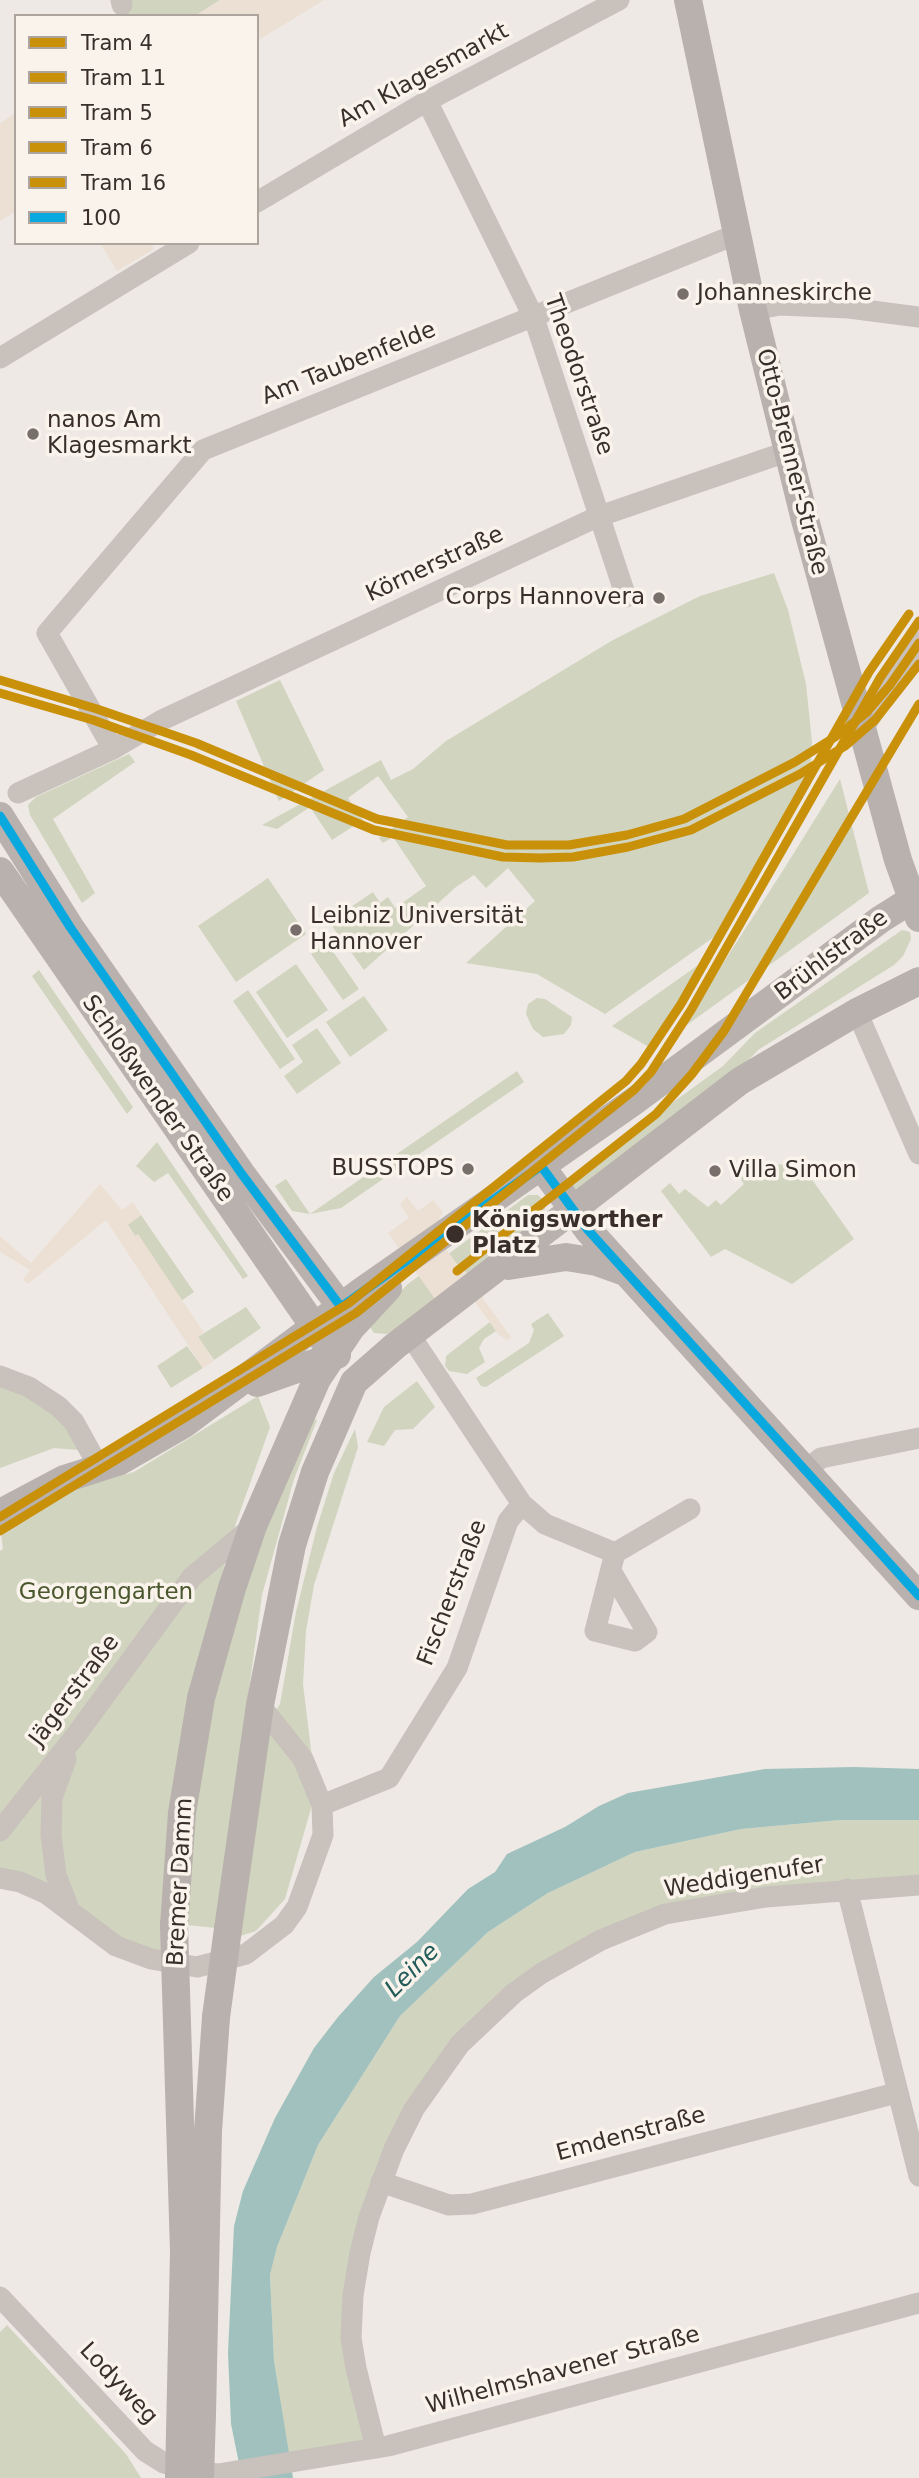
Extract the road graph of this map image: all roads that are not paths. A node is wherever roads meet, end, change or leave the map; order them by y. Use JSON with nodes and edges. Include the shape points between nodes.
{"nodes":[{"id":1,"x":619,"y":0,"type":"edge"},
{"id":2,"x":688,"y":0,"type":"edge"},
{"id":3,"x":427,"y":101,"type":"junction"},
{"id":4,"x":259,"y":201,"type":"edge"},
{"id":5,"x":737,"y":234,"type":"junction"},
{"id":6,"x":187,"y":245,"type":"edge"},
{"id":7,"x":753,"y":310,"type":"junction"},
{"id":8,"x":919,"y":317,"type":"edge"},
{"id":9,"x":534,"y":318,"type":"junction"},
{"id":10,"x":0,"y":358,"type":"edge"},
{"id":11,"x":789,"y":451,"type":"junction"},
{"id":12,"x":597,"y":517,"type":"junction"},
{"id":13,"x":626,"y":597,"type":"dead end"},
{"id":14,"x":919,"y":641,"type":"edge"},
{"id":15,"x":862,"y":730,"type":"junction"},
{"id":16,"x":113,"y":749,"type":"junction"},
{"id":17,"x":18,"y":793,"type":"dead end"},
{"id":18,"x":0,"y":816,"type":"edge"},
{"id":19,"x":0,"y":871,"type":"edge"},
{"id":20,"x":916,"y":904,"type":"edge"},
{"id":21,"x":919,"y":981,"type":"edge"},
{"id":22,"x":857,"y":1012,"type":"junction"},
{"id":23,"x":919,"y":1154,"type":"edge"},
{"id":24,"x":541,"y":1166,"type":"junction"},
{"id":25,"x":574,"y":1211,"type":"junction"},
{"id":26,"x":503,"y":1267,"type":"junction"},
{"id":27,"x":628,"y":1273,"type":"junction"},
{"id":28,"x":317,"y":1325,"type":"junction"},
{"id":29,"x":345,"y":1336,"type":"junction"},
{"id":30,"x":403,"y":1341,"type":"junction"},
{"id":31,"x":0,"y":1376,"type":"edge"},
{"id":32,"x":355,"y":1382,"type":"junction"},
{"id":33,"x":227,"y":1394,"type":"junction"},
{"id":34,"x":919,"y":1438,"type":"edge"},
{"id":35,"x":100,"y":1469,"type":"junction"},
{"id":36,"x":805,"y":1471,"type":"junction"},
{"id":37,"x":522,"y":1504,"type":"junction"},
{"id":38,"x":690,"y":1509,"type":"dead end"},
{"id":39,"x":0,"y":1513,"type":"edge"},
{"id":40,"x":253,"y":1526,"type":"junction"},
{"id":41,"x":919,"y":1597,"type":"edge"},
{"id":42,"x":260,"y":1705,"type":"junction"},
{"id":43,"x":76,"y":1735,"type":"junction"},
{"id":44,"x":322,"y":1805,"type":"junction"},
{"id":45,"x":0,"y":1831,"type":"edge"},
{"id":46,"x":0,"y":1878,"type":"edge"},
{"id":47,"x":919,"y":1885,"type":"edge"},
{"id":48,"x":847,"y":1889,"type":"junction"},
{"id":49,"x":69,"y":1909,"type":"junction"},
{"id":50,"x":896,"y":2092,"type":"junction"},
{"id":51,"x":919,"y":2176,"type":"edge"},
{"id":52,"x":380,"y":2182,"type":"junction"},
{"id":53,"x":0,"y":2297,"type":"edge"},
{"id":54,"x":919,"y":2303,"type":"edge"},
{"id":55,"x":376,"y":2448,"type":"junction"},
{"id":56,"x":195,"y":2476,"type":"edge"}],
"edges":[{"from":1,"to":3,"type":"street","name":"Am Klagesmarkt"},
{"from":2,"to":5,"type":"main road","name":"Otto-Brenner-Straße"},
{"from":3,"to":4,"type":"street","name":"Am Klagesmarkt"},
{"from":3,"to":9,"type":"street","name":"Theodorstraße"},
{"from":5,"to":7,"type":"main road","name":"Otto-Brenner-Straße"},
{"from":5,"to":9,"type":"street","name":"Am Taubenfelde"},
{"from":6,"to":10,"type":"street"},
{"from":7,"to":8,"type":"street","via":[[780,305]]},
{"from":7,"to":11,"type":"main road","name":"Otto-Brenner-Straße"},
{"from":9,"to":12,"type":"street","name":"Theodorstraße"},
{"from":9,"to":16,"type":"street","name":"Am Taubenfelde","via":[[203,450],[47,633]]},
{"from":11,"to":12,"type":"street","name":"Körnerstraße"},
{"from":11,"to":15,"type":"main road","name":"Otto-Brenner-Straße"},
{"from":12,"to":13,"type":"street","name":"Theodorstraße"},
{"from":12,"to":16,"type":"street","name":"Körnerstraße","via":[[162,720]]},
{"from":14,"to":15,"type":"street"},
{"from":15,"to":20,"type":"main road","name":"Otto-Brenner-Straße"},
{"from":16,"to":17,"type":"street","name":"Körnerstraße"},
{"from":18,"to":29,"type":"main road","name":"Schloßwender Straße"},
{"from":19,"to":28,"type":"main road","name":"Schloßwender Straße"},
{"from":20,"to":24,"type":"main road","name":"Brühlstraße"},
{"from":21,"to":22,"type":"main road"},
{"from":22,"to":23,"type":"street"},
{"from":22,"to":25,"type":"main road","via":[[740,1081]]},
{"from":24,"to":25,"type":"main road"},
{"from":24,"to":29,"type":"main road","via":[[436,1238]]},
{"from":25,"to":26,"type":"main road"},
{"from":25,"to":27,"type":"main road"},
{"from":26,"to":27,"type":"main road","via":[[566,1257]]},
{"from":26,"to":30,"type":"main road"},
{"from":27,"to":36,"type":"main road"},
{"from":28,"to":29,"type":"main road"},
{"from":28,"to":33,"type":"main road"},
{"from":29,"to":30,"type":"main road"},
{"from":29,"to":32,"type":"main road"},
{"from":29,"to":33,"type":"main road"},
{"from":29,"to":40,"type":"main road","name":"Bremer Damm","via":[[303,1409]]},
{"from":30,"to":32,"type":"main road"},
{"from":30,"to":37,"type":"street"},
{"from":31,"to":35,"type":"street","via":[[58,1405],[74,1422]]},
{"from":32,"to":42,"type":"main road","name":"Bremer Damm","via":[[314,1472],[292,1545]]},
{"from":33,"to":35,"type":"main road","via":[[148,1447]]},
{"from":34,"to":36,"type":"street","via":[[821,1458]]},
{"from":35,"to":39,"type":"main road","via":[[64,1479]]},
{"from":36,"to":41,"type":"main road"},
{"from":37,"to":38,"type":"street","via":[[545,1524],[613,1562]]},
{"from":37,"to":44,"type":"street","name":"Fischerstraße","via":[[508,1521],[457,1668],[389,1778]]},
{"from":40,"to":43,"type":"street","name":"Jägerstraße","via":[[192,1577]]},
{"from":40,"to":56,"type":"main road","name":"Bremer Damm","bridge":true,"via":[[201,1698],[182,1813],[174,1924]]},
{"from":42,"to":44,"type":"street","via":[[303,1759]]},
{"from":42,"to":56,"type":"main road","name":"Bremer Damm","bridge":true,"via":[[216,2017]]},
{"from":43,"to":45,"type":"street","name":"Jägerstraße"},
{"from":43,"to":49,"type":"street","via":[[52,1798],[56,1875]]},
{"from":44,"to":49,"type":"street","via":[[323,1835],[297,1907],[284,1925],[246,1954],[197,1967],[163,1963],[116,1946]]},
{"from":46,"to":49,"type":"street","via":[[29,1886]]},
{"from":47,"to":48,"type":"street","name":"Weddigenufer"},
{"from":48,"to":50,"type":"street"},
{"from":48,"to":52,"type":"street","name":"Weddigenufer","via":[[766,1896],[666,1914],[601,1940],[542,1973],[460,2044],[414,2109]]},
{"from":50,"to":51,"type":"street"},
{"from":50,"to":52,"type":"street","name":"Emdenstraße","via":[[472,2204],[449,2205]]},
{"from":52,"to":55,"type":"street","name":"Weddigenufer","via":[[360,2253],[351,2338]]},
{"from":53,"to":56,"type":"street","name":"Lodyweg","via":[[145,2451]]},
{"from":54,"to":55,"type":"street","name":"Wilhelmshavener Straße"},
{"from":55,"to":56,"type":"street","name":"Wilhelmshavener Straße"}]}
